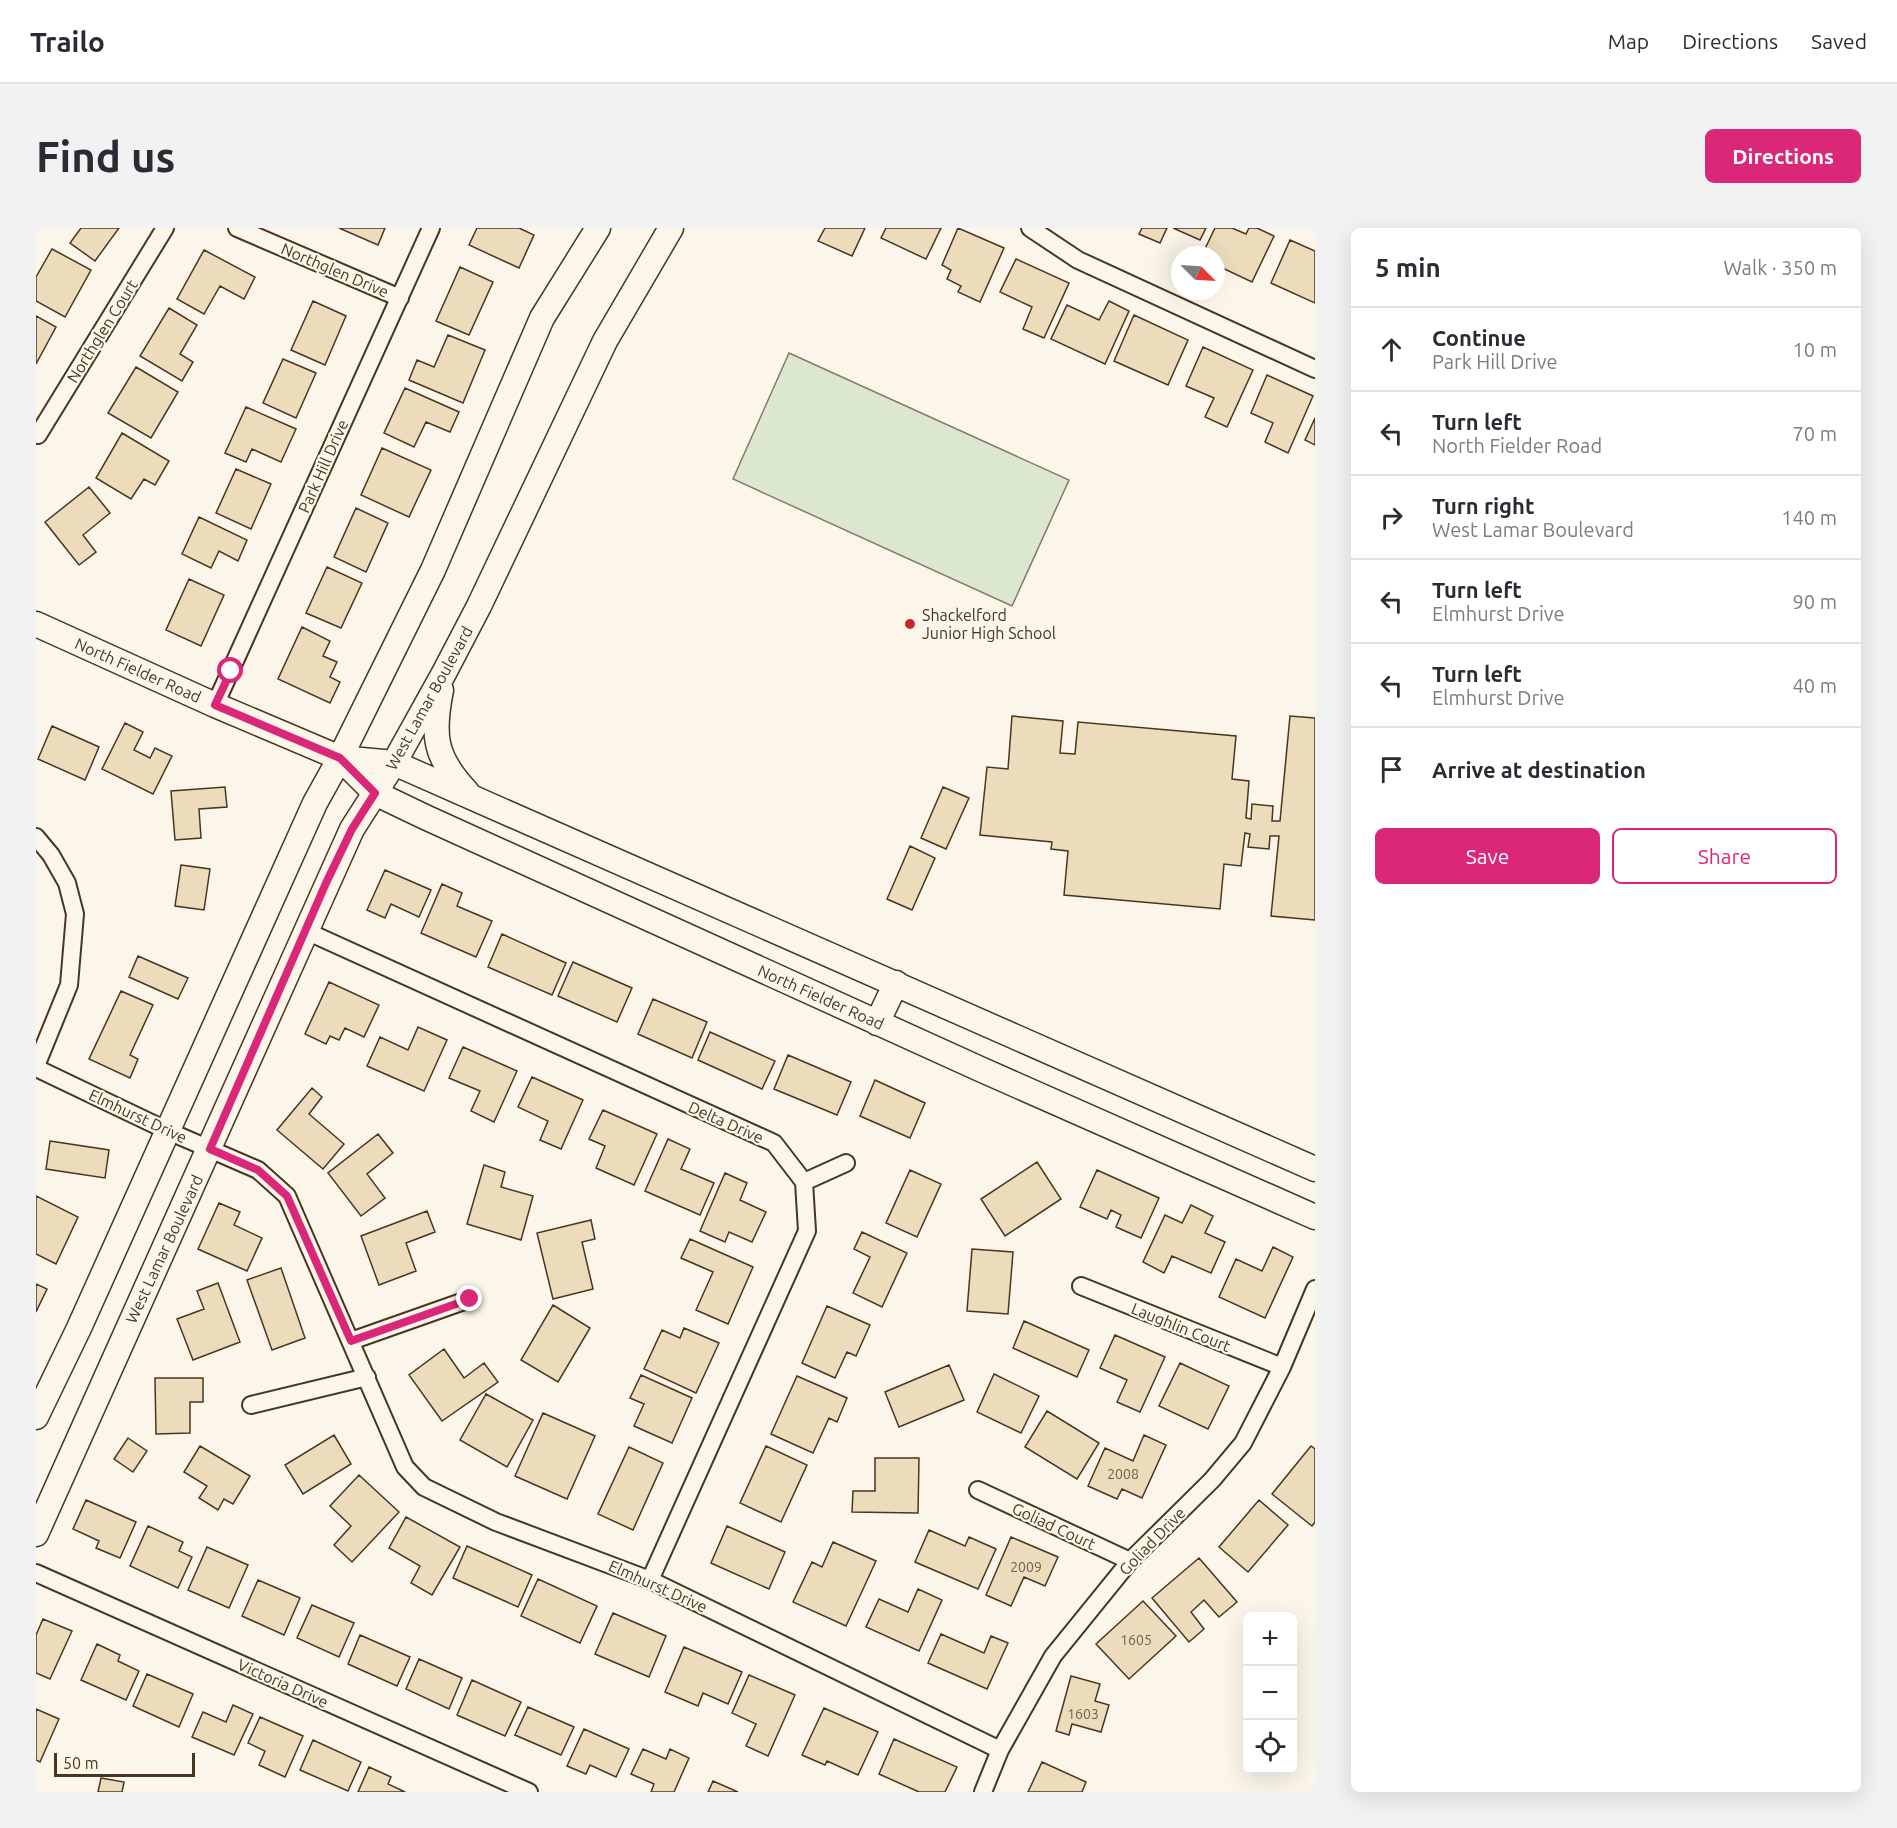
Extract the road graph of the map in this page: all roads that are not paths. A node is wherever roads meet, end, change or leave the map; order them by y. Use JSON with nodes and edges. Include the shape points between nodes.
{"nodes":[{"id":1,"x":165,"y":228,"type":"edge"},
{"id":2,"x":237,"y":228,"type":"edge"},
{"id":3,"x":431,"y":228,"type":"edge"},
{"id":4,"x":598,"y":228,"type":"edge"},
{"id":5,"x":671,"y":228,"type":"edge"},
{"id":6,"x":1030,"y":228,"type":"edge"},
{"id":7,"x":400,"y":298,"type":"junction"},
{"id":8,"x":1315,"y":369,"type":"edge"},
{"id":9,"x":38,"y":435,"type":"dead end"},
{"id":10,"x":36,"y":624,"type":"edge"},
{"id":11,"x":444,"y":673,"type":"junction"},
{"id":12,"x":215,"y":705,"type":"junction"},
{"id":13,"x":340,"y":758,"type":"junction"},
{"id":14,"x":394,"y":763,"type":"junction"},
{"id":15,"x":375,"y":793,"type":"junction"},
{"id":16,"x":471,"y":796,"type":"junction"},
{"id":17,"x":36,"y":837,"type":"edge"},
{"id":18,"x":306,"y":931,"type":"junction"},
{"id":19,"x":896,"y":983,"type":"junction"},
{"id":20,"x":877,"y":1023,"type":"junction"},
{"id":21,"x":36,"y":1067,"type":"edge"},
{"id":22,"x":168,"y":1131,"type":"junction"},
{"id":23,"x":210,"y":1149,"type":"junction"},
{"id":24,"x":846,"y":1163,"type":"dead end"},
{"id":25,"x":1315,"y":1169,"type":"edge"},
{"id":26,"x":804,"y":1182,"type":"junction"},
{"id":27,"x":1315,"y":1217,"type":"edge"},
{"id":28,"x":1081,"y":1286,"type":"dead end"},
{"id":29,"x":1315,"y":1289,"type":"edge"},
{"id":30,"x":470,"y":1299,"type":"dead end"},
{"id":31,"x":351,"y":1341,"type":"junction"},
{"id":32,"x":1282,"y":1367,"type":"junction"},
{"id":33,"x":367,"y":1377,"type":"junction"},
{"id":34,"x":251,"y":1405,"type":"dead end"},
{"id":35,"x":36,"y":1417,"type":"edge"},
{"id":36,"x":978,"y":1490,"type":"dead end"},
{"id":37,"x":36,"y":1534,"type":"edge"},
{"id":38,"x":1130,"y":1562,"type":"junction"},
{"id":39,"x":36,"y":1573,"type":"edge"},
{"id":40,"x":650,"y":1580,"type":"junction"},
{"id":41,"x":1000,"y":1750,"type":"junction"},
{"id":42,"x":529,"y":1792,"type":"edge"},
{"id":43,"x":983,"y":1792,"type":"edge"}],
"edges":[{"from":1,"to":9,"type":"street","name":"Northglen Court"},
{"from":2,"to":7,"type":"street","name":"Northglen Drive"},
{"from":3,"to":7,"type":"street","name":"Park Hill Drive"},
{"from":4,"to":13,"type":"main road","via":[[542,318],[433,570]]},
{"from":5,"to":11,"type":"main road","name":"West Lamar Boulevard","via":[[605,341]]},
{"from":6,"to":8,"type":"street","via":[[1078,260]]},
{"from":7,"to":12,"type":"street","name":"Park Hill Drive"},
{"from":10,"to":12,"type":"main road","name":"North Fielder Road"},
{"from":11,"to":14,"type":"main road","name":"West Lamar Boulevard"},
{"from":11,"to":16,"type":"main road","via":[[435,735],[453,777]]},
{"from":12,"to":13,"type":"main road","name":"North Fielder Road"},
{"from":13,"to":14,"type":"main road","name":"North Fielder Road"},
{"from":13,"to":15,"type":"main road","name":"North Fielder Road"},
{"from":13,"to":22,"type":"main road","via":[[315,803]]},
{"from":14,"to":15,"type":"main road","name":"West Lamar Boulevard"},
{"from":14,"to":16,"type":"main road","name":"North Fielder Road"},
{"from":15,"to":18,"type":"main road","name":"West Lamar Boulevard","via":[[352,829]]},
{"from":15,"to":20,"type":"main road","name":"North Fielder Road"},
{"from":16,"to":19,"type":"main road","name":"North Fielder Road"},
{"from":17,"to":21,"type":"street","via":[[67,883],[75,914],[69,985]]},
{"from":18,"to":23,"type":"main road","name":"West Lamar Boulevard"},
{"from":18,"to":26,"type":"street","name":"Delta Drive","via":[[774,1143]]},
{"from":19,"to":20,"type":"main road"},
{"from":19,"to":25,"type":"main road","name":"North Fielder Road"},
{"from":20,"to":27,"type":"main road","name":"North Fielder Road"},
{"from":21,"to":22,"type":"street","name":"Elmhurst Drive"},
{"from":22,"to":23,"type":"street","name":"Elmhurst Drive"},
{"from":22,"to":35,"type":"main road"},
{"from":23,"to":31,"type":"street","name":"Elmhurst Drive","via":[[258,1170],[287,1196]]},
{"from":23,"to":37,"type":"main road","name":"West Lamar Boulevard"},
{"from":24,"to":26,"type":"street"},
{"from":26,"to":40,"type":"street","via":[[807,1232]]},
{"from":28,"to":32,"type":"street","name":"Laughlin Court"},
{"from":29,"to":32,"type":"street","name":"Goliad Drive"},
{"from":30,"to":31,"type":"street"},
{"from":31,"to":33,"type":"street","name":"Elmhurst Drive"},
{"from":32,"to":38,"type":"street","name":"Goliad Drive","via":[[1243,1443]]},
{"from":33,"to":34,"type":"street"},
{"from":33,"to":40,"type":"street","name":"Elmhurst Drive","via":[[405,1467],[424,1487],[496,1522]]},
{"from":36,"to":38,"type":"street","name":"Goliad Court"},
{"from":38,"to":41,"type":"street","name":"Goliad Drive","via":[[1053,1656]]},
{"from":39,"to":42,"type":"street","name":"Victoria Drive"},
{"from":40,"to":41,"type":"street","name":"Elmhurst Drive"},
{"from":41,"to":43,"type":"street","name":"Goliad Drive"}]}
